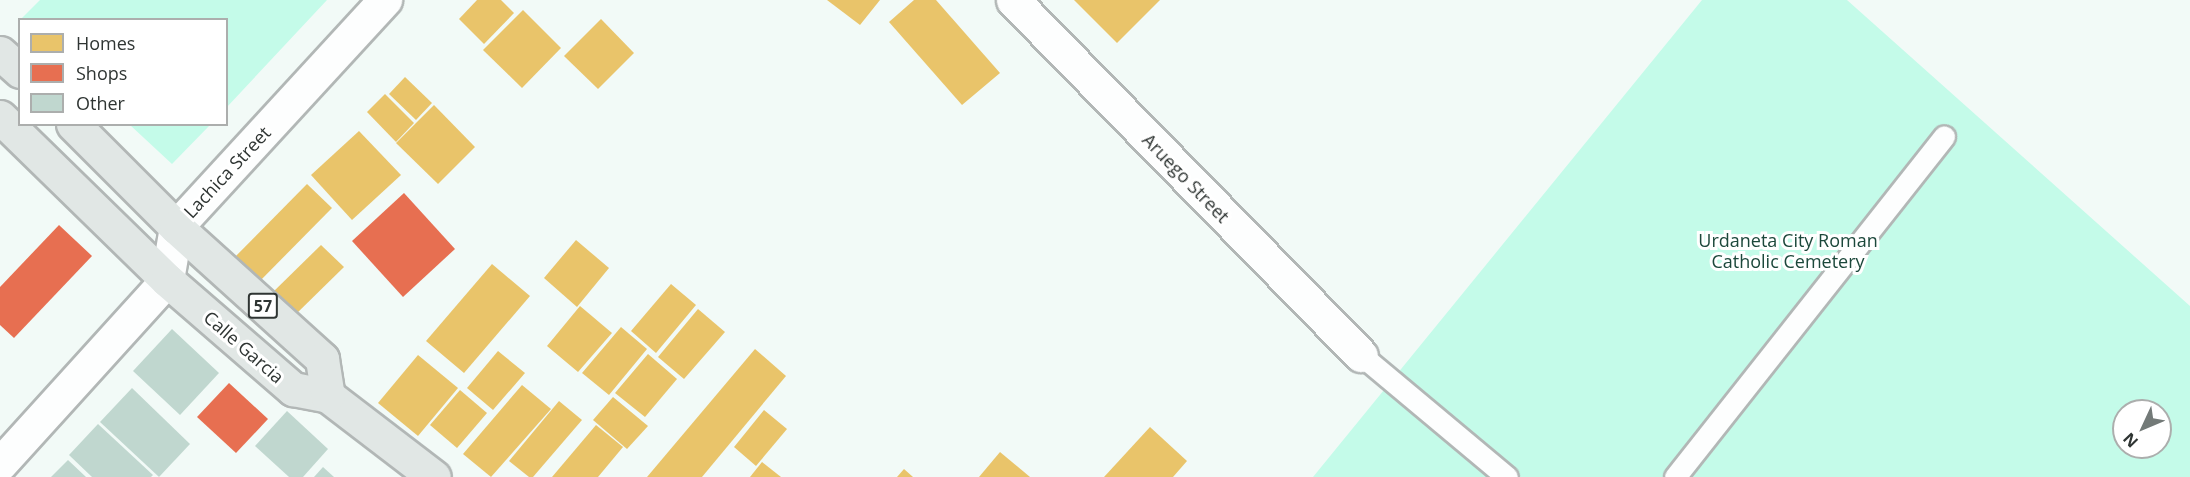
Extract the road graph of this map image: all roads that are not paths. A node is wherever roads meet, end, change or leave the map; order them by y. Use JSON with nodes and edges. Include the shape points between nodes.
{"nodes":[{"id":1,"x":385,"y":0,"type":"edge"},
{"id":2,"x":1031,"y":6,"type":"edge"},
{"id":3,"x":0,"y":53,"type":"edge"},
{"id":4,"x":18,"y":70,"type":"edge"},
{"id":5,"x":18,"y":72,"type":"edge"},
{"id":6,"x":0,"y":89,"type":"edge"},
{"id":7,"x":0,"y":117,"type":"edge"},
{"id":8,"x":75,"y":126,"type":"edge"},
{"id":9,"x":1944,"y":136,"type":"dead end"},
{"id":10,"x":176,"y":227,"type":"junction"},
{"id":11,"x":167,"y":280,"type":"junction"},
{"id":12,"x":1361,"y":355,"type":"joint"},
{"id":13,"x":328,"y":396,"type":"junction"},
{"id":14,"x":0,"y":464,"type":"edge"},
{"id":15,"x":434,"y":477,"type":"edge"},
{"id":16,"x":1507,"y":477,"type":"edge"},
{"id":17,"x":1675,"y":477,"type":"edge"}],
"edges":[{"from":1,"to":10,"type":"street","name":"Lachica Street"},
{"from":2,"to":12,"type":"street","name":"Aruego Street"},
{"from":3,"to":4,"type":"main road"},
{"from":5,"to":6,"type":"main road"},
{"from":7,"to":11,"type":"main road","number":"57"},
{"from":8,"to":10,"type":"main road","number":"57"},
{"from":9,"to":17,"type":"lane"},
{"from":10,"to":11,"type":"street","name":"Lachica Street"},
{"from":10,"to":13,"type":"main road","number":"57","via":[[322,359]]},
{"from":11,"to":13,"type":"main road","name":"Calle Garcia","number":"57","via":[[293,389]]},
{"from":11,"to":14,"type":"street"},
{"from":12,"to":16,"type":"lane"},
{"from":13,"to":15,"type":"main road","name":"Calle Garcia","number":"57"}]}
